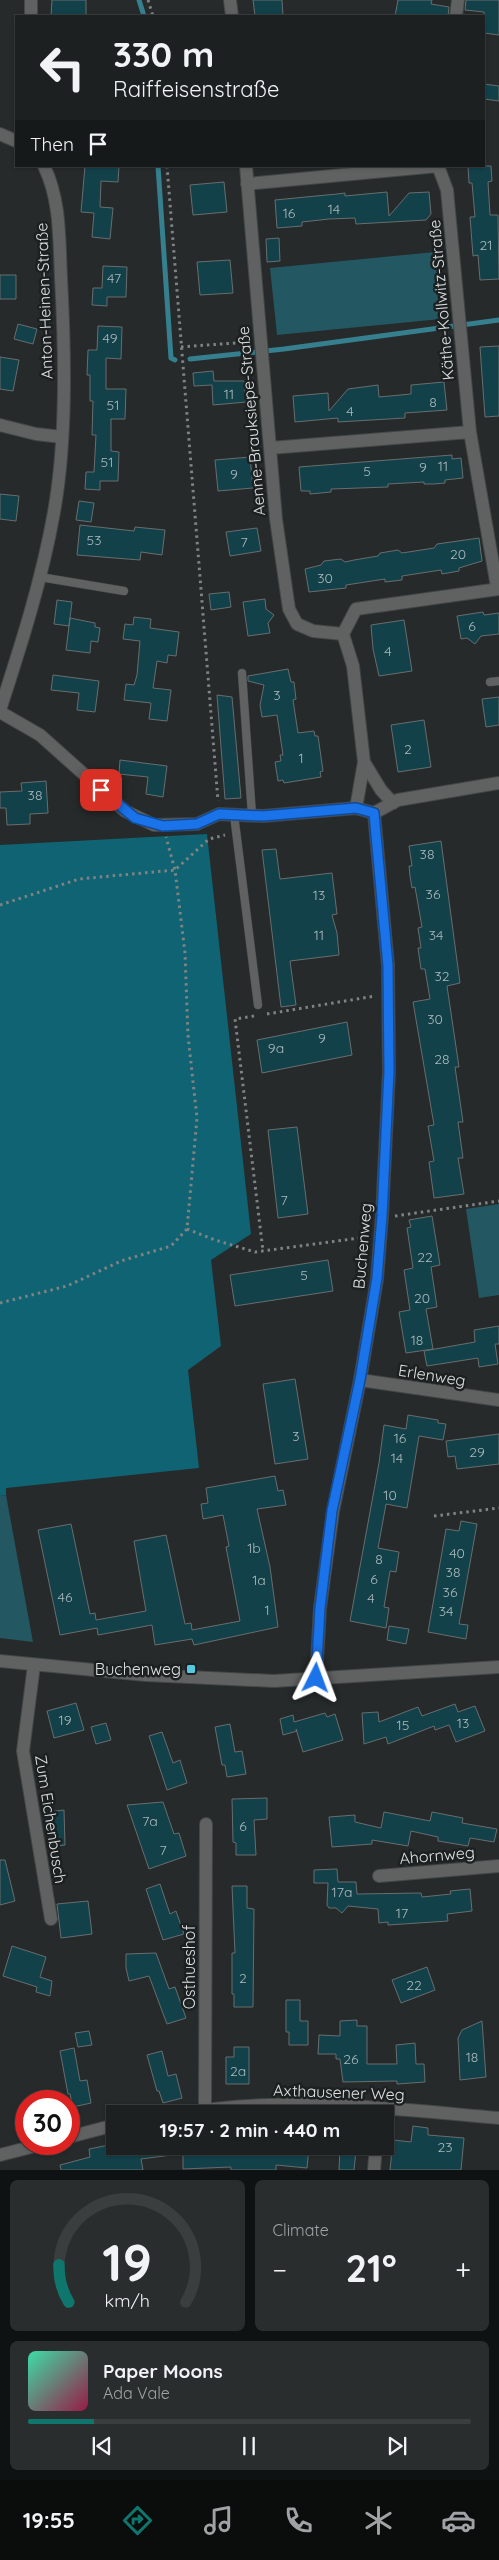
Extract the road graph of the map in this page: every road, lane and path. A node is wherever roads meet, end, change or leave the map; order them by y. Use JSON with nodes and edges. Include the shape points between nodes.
{"nodes":[{"id":1,"x":30,"y":0,"type":"edge"},
{"id":2,"x":148,"y":0,"type":"edge"},
{"id":3,"x":230,"y":0,"type":"edge"},
{"id":4,"x":458,"y":0,"type":"edge"},
{"id":5,"x":31,"y":15,"type":"edge"},
{"id":6,"x":153,"y":15,"type":"edge"},
{"id":7,"x":232,"y":15,"type":"edge"},
{"id":8,"x":456,"y":15,"type":"edge"},
{"id":9,"x":0,"y":134,"type":"edge"},
{"id":10,"x":15,"y":141,"type":"edge"},
{"id":11,"x":44,"y":167,"type":"edge"},
{"id":12,"x":167,"y":167,"type":"edge"},
{"id":13,"x":246,"y":167,"type":"edge"},
{"id":14,"x":427,"y":167,"type":"edge"},
{"id":15,"x":438,"y":167,"type":"edge"},
{"id":16,"x":247,"y":184,"type":"junction"},
{"id":17,"x":261,"y":342,"type":"junction"},
{"id":18,"x":181,"y":347,"type":"junction"},
{"id":19,"x":0,"y":425,"type":"edge"},
{"id":20,"x":470,"y":432,"type":"junction"},
{"id":21,"x":62,"y":437,"type":"junction"},
{"id":22,"x":270,"y":448,"type":"junction"},
{"id":23,"x":40,"y":577,"type":"junction"},
{"id":24,"x":498,"y":588,"type":"edge"},
{"id":25,"x":124,"y":591,"type":"dead end"},
{"id":26,"x":343,"y":634,"type":"junction"},
{"id":27,"x":242,"y":673,"type":"dead end"},
{"id":28,"x":499,"y":681,"type":"edge"},
{"id":29,"x":490,"y":682,"type":"dead end"},
{"id":30,"x":0,"y":711,"type":"edge"},
{"id":31,"x":364,"y":762,"type":"junction"},
{"id":32,"x":499,"y":783,"type":"edge"},
{"id":33,"x":393,"y":803,"type":"junction"},
{"id":34,"x":356,"y":808,"type":"junction"},
{"id":35,"x":374,"y":813,"type":"junction"},
{"id":36,"x":219,"y":814,"type":"junction"},
{"id":37,"x":234,"y":815,"type":"junction"},
{"id":38,"x":252,"y":815,"type":"junction"},
{"id":39,"x":163,"y":826,"type":"junction"},
{"id":40,"x":236,"y":831,"type":"junction"},
{"id":41,"x":175,"y":870,"type":"junction"},
{"id":42,"x":0,"y":905,"type":"edge"},
{"id":43,"x":389,"y":994,"type":"junction"},
{"id":44,"x":258,"y":1005,"type":"dead end"},
{"id":45,"x":499,"y":1201,"type":"edge"},
{"id":46,"x":382,"y":1216,"type":"junction"},
{"id":47,"x":187,"y":1229,"type":"junction"},
{"id":48,"x":381,"y":1235,"type":"junction"},
{"id":49,"x":263,"y":1250,"type":"junction"},
{"id":50,"x":0,"y":1298,"type":"edge"},
{"id":51,"x":5,"y":1301,"type":"junction"},
{"id":52,"x":0,"y":1303,"type":"edge"},
{"id":53,"x":360,"y":1380,"type":"junction"},
{"id":54,"x":499,"y":1400,"type":"edge"},
{"id":55,"x":499,"y":1508,"type":"edge"},
{"id":56,"x":434,"y":1516,"type":"dead end"},
{"id":57,"x":0,"y":1661,"type":"edge"},
{"id":58,"x":34,"y":1665,"type":"junction"},
{"id":59,"x":499,"y":1667,"type":"edge"},
{"id":60,"x":316,"y":1678,"type":"junction"},
{"id":61,"x":206,"y":1824,"type":"dead end"},
{"id":62,"x":499,"y":1866,"type":"edge"},
{"id":63,"x":379,"y":1876,"type":"dead end"},
{"id":64,"x":51,"y":1919,"type":"dead end"},
{"id":65,"x":205,"y":2105,"type":"edge"},
{"id":66,"x":281,"y":2105,"type":"edge"},
{"id":67,"x":313,"y":2105,"type":"edge"},
{"id":68,"x":394,"y":2111,"type":"edge"},
{"id":69,"x":499,"y":2118,"type":"edge"},
{"id":70,"x":106,"y":2127,"type":"edge"},
{"id":71,"x":80,"y":2134,"type":"edge"},
{"id":72,"x":15,"y":2151,"type":"edge"},
{"id":73,"x":0,"y":2155,"type":"edge"},
{"id":74,"x":375,"y":2155,"type":"edge"},
{"id":75,"x":374,"y":2170,"type":"edge"}],
"edges":[{"from":1,"to":5,"type":"street"},
{"from":2,"to":6,"type":"path"},
{"from":3,"to":7,"type":"street"},
{"from":4,"to":8,"type":"street"},
{"from":9,"to":10,"type":"street"},
{"from":11,"to":21,"type":"street","name":"Anton-Heinen-Straße","via":[[56,199],[62,306]]},
{"from":12,"to":18,"type":"path"},
{"from":13,"to":16,"type":"street","name":"Aenne-Brauksiepe-Straße"},
{"from":14,"to":16,"type":"street","name":"Käthe-Kollwitz-Straße"},
{"from":15,"to":20,"type":"street","name":"Käthe-Kollwitz-Straße","via":[[447,190]]},
{"from":16,"to":17,"type":"street","name":"Aenne-Brauksiepe-Straße"},
{"from":17,"to":18,"type":"path"},
{"from":17,"to":22,"type":"street","name":"Aenne-Brauksiepe-Straße"},
{"from":18,"to":36,"type":"path"},
{"from":19,"to":21,"type":"street"},
{"from":20,"to":22,"type":"street"},
{"from":20,"to":24,"type":"street","name":"Käthe-Kollwitz-Straße"},
{"from":21,"to":23,"type":"street","name":"Anton-Heinen-Straße","via":[[54,511]]},
{"from":22,"to":26,"type":"street","name":"Aenne-Brauksiepe-Straße","via":[[289,609],[297,624],[313,631]]},
{"from":23,"to":25,"type":"lane"},
{"from":23,"to":30,"type":"street","name":"Anton-Heinen-Straße"},
{"from":24,"to":26,"type":"street","via":[[356,609]]},
{"from":26,"to":31,"type":"street","via":[[353,666]]},
{"from":27,"to":38,"type":"lane"},
{"from":28,"to":29,"type":"lane"},
{"from":30,"to":39,"type":"street","via":[[40,735],[125,811],[144,822]]},
{"from":31,"to":33,"type":"street"},
{"from":31,"to":34,"type":"street"},
{"from":32,"to":33,"type":"street"},
{"from":33,"to":35,"type":"street"},
{"from":34,"to":35,"type":"street"},
{"from":34,"to":38,"type":"street"},
{"from":35,"to":43,"type":"street","name":"Buchenweg"},
{"from":36,"to":37,"type":"street"},
{"from":36,"to":39,"type":"street","via":[[197,824]]},
{"from":37,"to":38,"type":"street"},
{"from":37,"to":40,"type":"lane"},
{"from":39,"to":41,"type":"path"},
{"from":40,"to":41,"type":"path","via":[[209,839]]},
{"from":40,"to":44,"type":"lane"},
{"from":41,"to":42,"type":"path","via":[[79,879]]},
{"from":41,"to":47,"type":"path","via":[[198,1118]]},
{"from":43,"to":46,"type":"street","name":"Buchenweg"},
{"from":43,"to":49,"type":"path","via":[[235,1019]]},
{"from":45,"to":46,"type":"path"},
{"from":46,"to":48,"type":"street","name":"Buchenweg"},
{"from":47,"to":49,"type":"path","via":[[255,1252]]},
{"from":47,"to":51,"type":"path","via":[[171,1246],[121,1261],[68,1286]]},
{"from":48,"to":49,"type":"path"},
{"from":48,"to":53,"type":"street","name":"Buchenweg"},
{"from":50,"to":51,"type":"path"},
{"from":51,"to":52,"type":"path"},
{"from":53,"to":54,"type":"street","name":"Erlenweg"},
{"from":53,"to":60,"type":"street","name":"Buchenweg","via":[[332,1511],[320,1608]]},
{"from":55,"to":56,"type":"path"},
{"from":57,"to":58,"type":"street"},
{"from":58,"to":60,"type":"street","via":[[274,1682]]},
{"from":58,"to":64,"type":"street","name":"Zum Eichenbusch","via":[[23,1751]]},
{"from":59,"to":60,"type":"street"},
{"from":61,"to":65,"type":"street","name":"Osthueshof"},
{"from":62,"to":63,"type":"street","name":"Ahornweg"},
{"from":66,"to":67,"type":"street","name":"Axthausener Weg"},
{"from":68,"to":69,"type":"street","name":"Axthausener Weg"},
{"from":70,"to":71,"type":"street"},
{"from":72,"to":73,"type":"street"},
{"from":74,"to":75,"type":"street"}]}
